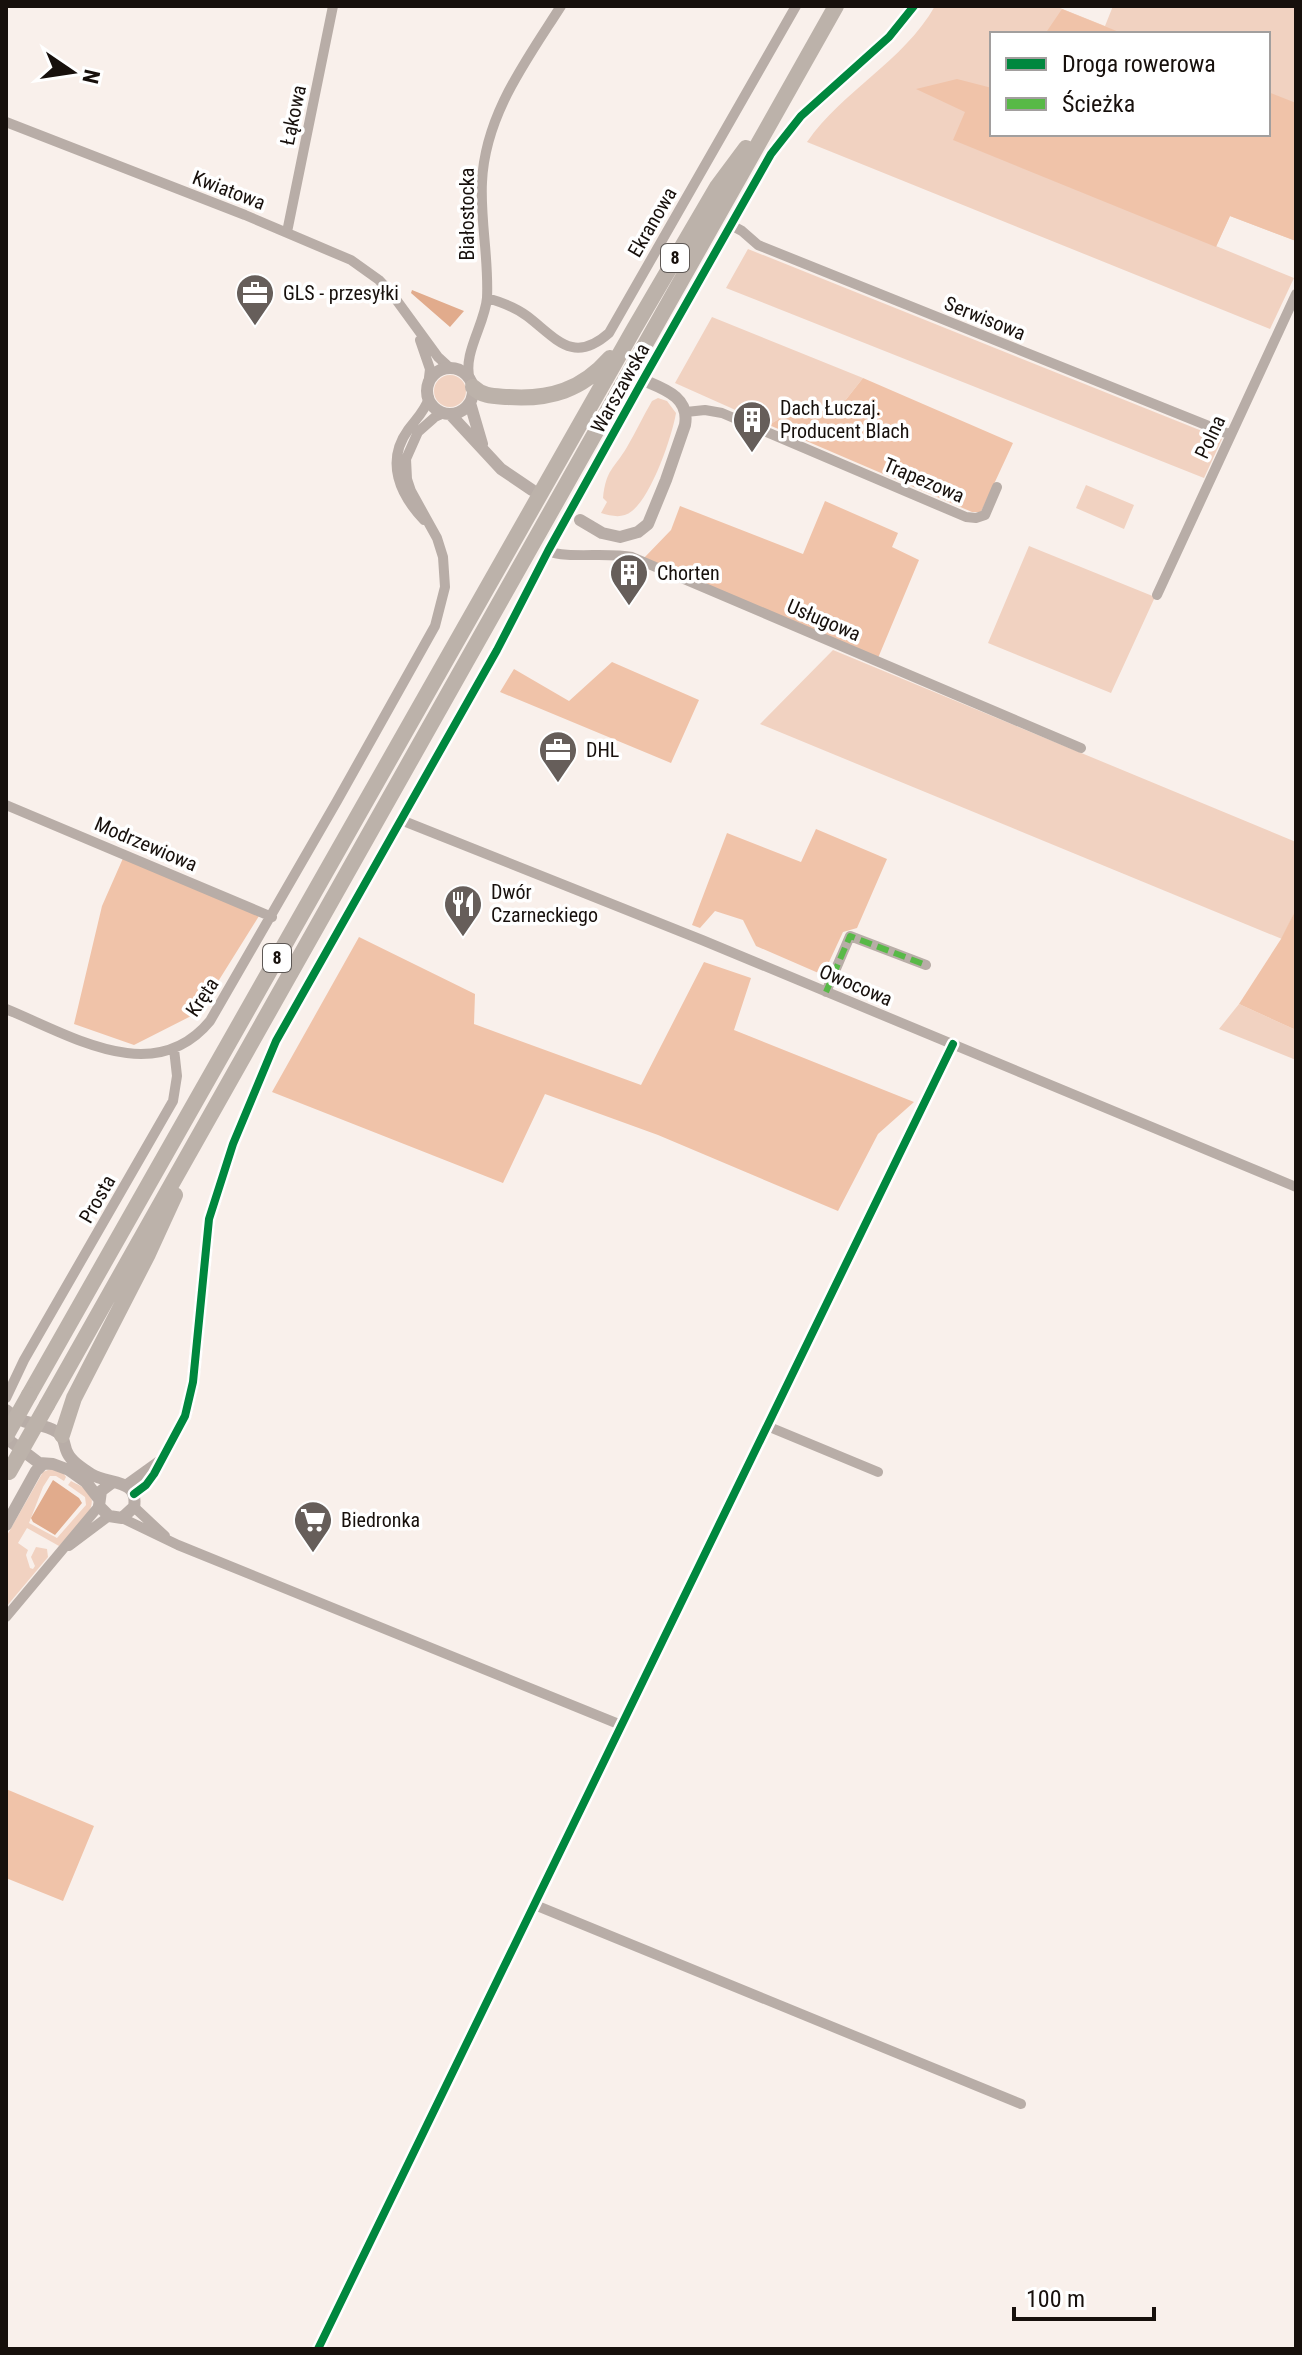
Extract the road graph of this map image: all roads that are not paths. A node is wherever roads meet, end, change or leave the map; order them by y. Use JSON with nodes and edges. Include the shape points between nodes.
{"nodes":[{"id":1,"x":333,"y":6,"type":"edge"},
{"id":2,"x":561,"y":6,"type":"edge"},
{"id":3,"x":796,"y":6,"type":"edge"},
{"id":4,"x":836,"y":6,"type":"edge"},
{"id":5,"x":914,"y":6,"type":"edge"},
{"id":6,"x":790,"y":87,"type":"junction"},
{"id":7,"x":6,"y":122,"type":"edge"},
{"id":8,"x":731,"y":225,"type":"junction"},
{"id":9,"x":287,"y":232,"type":"junction"},
{"id":10,"x":1296,"y":294,"type":"edge"},
{"id":11,"x":487,"y":298,"type":"junction"},
{"id":12,"x":415,"y":327,"type":"junction"},
{"id":13,"x":634,"y":329,"type":"junction"},
{"id":14,"x":475,"y":344,"type":"junction"},
{"id":15,"x":451,"y":368,"type":"junction"},
{"id":16,"x":643,"y":380,"type":"junction"},
{"id":17,"x":471,"y":390,"type":"junction"},
{"id":18,"x":428,"y":392,"type":"junction"},
{"id":19,"x":686,"y":412,"type":"junction"},
{"id":20,"x":447,"y":414,"type":"junction"},
{"id":21,"x":1231,"y":435,"type":"junction"},
{"id":22,"x":486,"y":455,"type":"junction"},
{"id":23,"x":997,"y":487,"type":"dead end"},
{"id":24,"x":532,"y":490,"type":"dead end"},
{"id":25,"x":580,"y":520,"type":"dead end"},
{"id":26,"x":431,"y":528,"type":"junction"},
{"id":27,"x":548,"y":551,"type":"junction"},
{"id":28,"x":1157,"y":595,"type":"dead end"},
{"id":29,"x":1081,"y":748,"type":"dead end"},
{"id":30,"x":6,"y":805,"type":"edge"},
{"id":31,"x":401,"y":820,"type":"junction"},
{"id":32,"x":272,"y":917,"type":"junction"},
{"id":33,"x":926,"y":965,"type":"dead end"},
{"id":34,"x":826,"y":992,"type":"junction"},
{"id":35,"x":6,"y":1009,"type":"edge"},
{"id":36,"x":953,"y":1044,"type":"junction"},
{"id":37,"x":174,"y":1049,"type":"junction"},
{"id":38,"x":205,"y":1121,"type":"junction"},
{"id":39,"x":1296,"y":1187,"type":"edge"},
{"id":40,"x":24,"y":1360,"type":"junction"},
{"id":41,"x":6,"y":1380,"type":"edge"},
{"id":42,"x":6,"y":1398,"type":"edge"},
{"id":43,"x":6,"y":1410,"type":"edge"},
{"id":44,"x":767,"y":1426,"type":"junction"},
{"id":45,"x":6,"y":1437,"type":"edge"},
{"id":46,"x":64,"y":1442,"type":"junction"},
{"id":47,"x":48,"y":1464,"type":"junction"},
{"id":48,"x":878,"y":1472,"type":"dead end"},
{"id":49,"x":8,"y":1475,"type":"edge"},
{"id":50,"x":113,"y":1482,"type":"junction"},
{"id":51,"x":132,"y":1495,"type":"junction"},
{"id":52,"x":99,"y":1502,"type":"junction"},
{"id":53,"x":115,"y":1517,"type":"junction"},
{"id":54,"x":6,"y":1525,"type":"edge"},
{"id":55,"x":173,"y":1542,"type":"junction"},
{"id":56,"x":64,"y":1550,"type":"junction"},
{"id":57,"x":6,"y":1617,"type":"edge"},
{"id":58,"x":621,"y":1725,"type":"junction"},
{"id":59,"x":535,"y":1905,"type":"junction"},
{"id":60,"x":1021,"y":2104,"type":"dead end"},
{"id":61,"x":318,"y":2349,"type":"edge"}],
"edges":[{"from":1,"to":9,"type":"street","name":"Łąkowa"},
{"from":2,"to":11,"type":"street","name":"Białostocka","via":[[499,108],[486,150],[482,216]]},
{"from":3,"to":11,"type":"street","name":"Ekranowa","via":[[609,333],[588,346],[563,345],[515,308]]},
{"from":4,"to":6,"type":"highway","number":"8"},
{"from":5,"to":8,"type":"street","name":"Warszawska","via":[[889,37],[788,130]]},
{"from":6,"to":13,"type":"highway","number":"8","via":[[717,187]]},
{"from":6,"to":38,"type":"highway","number":"8"},
{"from":7,"to":9,"type":"street","name":"Kwiatowa"},
{"from":8,"to":16,"type":"street","name":"Warszawska"},
{"from":8,"to":21,"type":"street","name":"Serwisowa","via":[[758,245]]},
{"from":9,"to":12,"type":"street","name":"Kwiatowa","via":[[363,267],[392,294]]},
{"from":10,"to":21,"type":"street","name":"Polna"},
{"from":11,"to":14,"type":"street","name":"Białostocka"},
{"from":12,"to":15,"type":"street","name":"Kwiatowa"},
{"from":12,"to":18,"type":"street","name":"Kwiatowa","via":[[430,369]]},
{"from":13,"to":17,"type":"highway","via":[[598,372],[554,395],[522,398]]},
{"from":13,"to":45,"type":"highway","number":"8","bridge":true},
{"from":14,"to":15,"type":"street","name":"Białostocka"},
{"from":14,"to":17,"type":"street","name":"Białostocka","via":[[468,370]]},
{"from":15,"to":17,"type":"street","via":[[463,372]]},
{"from":15,"to":18,"type":"street","via":[[438,372]]},
{"from":16,"to":19,"type":"street","via":[[673,395]]},
{"from":16,"to":27,"type":"street","name":"Warszawska"},
{"from":17,"to":20,"type":"street","via":[[461,411]]},
{"from":17,"to":22,"type":"street"},
{"from":18,"to":20,"type":"street","via":[[435,408]]},
{"from":18,"to":26,"type":"street","via":[[425,408],[401,441],[396,465],[403,492]]},
{"from":19,"to":23,"type":"street","name":"Trapezowa","via":[[722,413],[966,517],[985,515]]},
{"from":19,"to":25,"type":"street","via":[[648,524],[620,537]]},
{"from":20,"to":22,"type":"street"},
{"from":20,"to":26,"type":"street","via":[[418,432],[406,459],[411,491]]},
{"from":21,"to":28,"type":"street","name":"Polna"},
{"from":22,"to":24,"type":"street"},
{"from":26,"to":32,"type":"street","name":"Kręta","via":[[446,572],[435,626]]},
{"from":27,"to":29,"type":"street","name":"Usługowa","via":[[632,557]]},
{"from":27,"to":31,"type":"street","name":"Warszawska"},
{"from":30,"to":32,"type":"street","name":"Modrzewiowa"},
{"from":31,"to":34,"type":"street","name":"Owocowa"},
{"from":31,"to":51,"type":"street","name":"Warszawska","via":[[276,1041],[233,1144],[207,1230],[191,1396],[179,1432],[146,1485]]},
{"from":32,"to":37,"type":"street","name":"Kręta","via":[[210,1021]]},
{"from":33,"to":34,"type":"street","via":[[850,936]]},
{"from":34,"to":36,"type":"street","name":"Owocowa"},
{"from":35,"to":37,"type":"street","name":"Kręta","via":[[121,1054]]},
{"from":36,"to":39,"type":"street","name":"Owocowa"},
{"from":36,"to":44,"type":"street"},
{"from":37,"to":40,"type":"street","name":"Prosta","via":[[173,1101]]},
{"from":38,"to":46,"type":"highway","via":[[148,1254],[74,1398]]},
{"from":38,"to":49,"type":"highway","number":"8","bridge":true},
{"from":40,"to":41,"type":"street","name":"Prosta"},
{"from":40,"to":42,"type":"street","name":"Prosta"},
{"from":43,"to":46,"type":"street","via":[[22,1422],[55,1430]]},
{"from":44,"to":48,"type":"street"},
{"from":44,"to":58,"type":"street"},
{"from":45,"to":47,"type":"street"},
{"from":46,"to":47,"type":"street","via":[[61,1459]]},
{"from":46,"to":50,"type":"street","via":[[69,1456],[88,1472]]},
{"from":47,"to":52,"type":"street","via":[[86,1482]]},
{"from":47,"to":54,"type":"street","via":[[36,1471]]},
{"from":50,"to":51,"type":"street"},
{"from":50,"to":52,"type":"street"},
{"from":51,"to":53,"type":"street","name":"Warszawska"},
{"from":51,"to":55,"type":"street"},
{"from":52,"to":53,"type":"street"},
{"from":52,"to":56,"type":"street"},
{"from":53,"to":55,"type":"street"},
{"from":53,"to":56,"type":"street"},
{"from":55,"to":58,"type":"street"},
{"from":56,"to":57,"type":"street"},
{"from":58,"to":59,"type":"street"},
{"from":59,"to":60,"type":"street"},
{"from":59,"to":61,"type":"street"}]}
